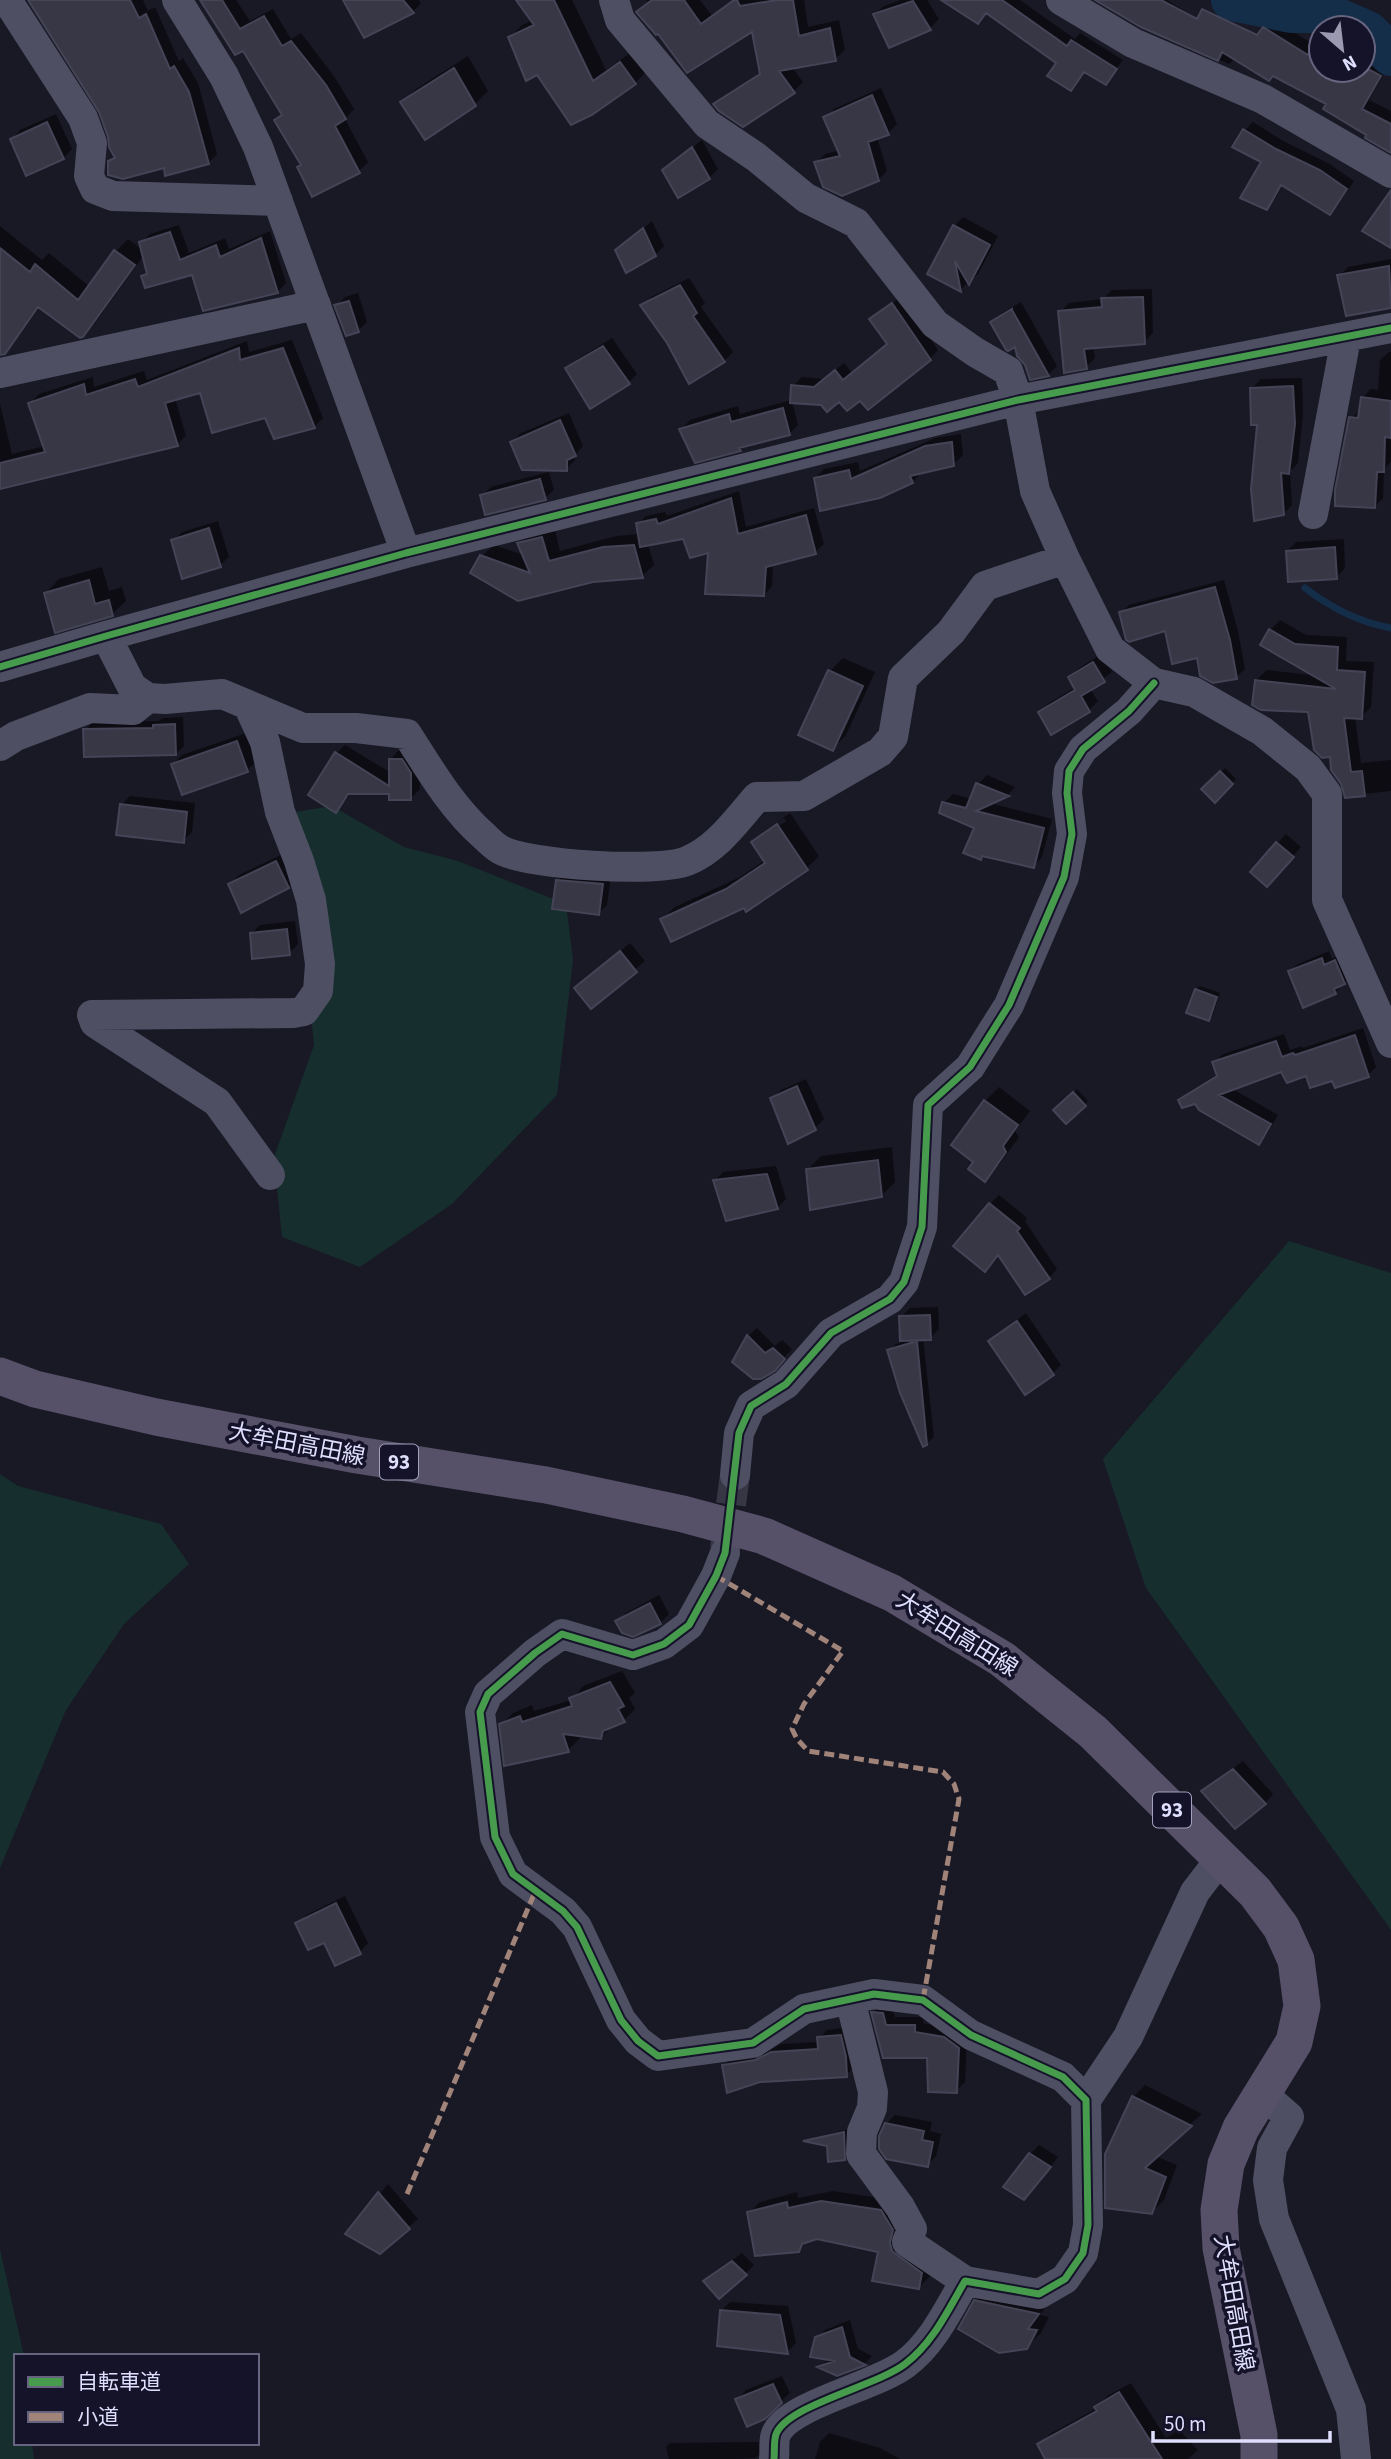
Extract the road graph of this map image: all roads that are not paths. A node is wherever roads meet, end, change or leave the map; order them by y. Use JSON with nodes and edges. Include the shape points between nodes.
{"nodes":[{"id":1,"x":7,"y":0,"type":"edge"},
{"id":2,"x":177,"y":0,"type":"edge"},
{"id":3,"x":614,"y":0,"type":"edge"},
{"id":4,"x":1061,"y":0,"type":"edge"},
{"id":5,"x":1391,"y":173,"type":"edge"},
{"id":6,"x":278,"y":201,"type":"junction"},
{"id":7,"x":316,"y":305,"type":"junction"},
{"id":8,"x":1391,"y":328,"type":"edge"},
{"id":9,"x":1346,"y":338,"type":"junction"},
{"id":10,"x":0,"y":373,"type":"edge"},
{"id":11,"x":1018,"y":400,"type":"junction"},
{"id":12,"x":1313,"y":514,"type":"dead end"},
{"id":13,"x":406,"y":554,"type":"junction"},
{"id":14,"x":1065,"y":559,"type":"junction"},
{"id":15,"x":106,"y":636,"type":"junction"},
{"id":16,"x":0,"y":667,"type":"edge"},
{"id":17,"x":1154,"y":683,"type":"junction"},
{"id":18,"x":148,"y":698,"type":"junction"},
{"id":19,"x":248,"y":705,"type":"junction"},
{"id":20,"x":0,"y":746,"type":"edge"},
{"id":21,"x":1391,"y":1043,"type":"edge"},
{"id":22,"x":270,"y":1175,"type":"dead end"},
{"id":23,"x":0,"y":1376,"type":"edge"},
{"id":24,"x":735,"y":1475,"type":"tunnel mouth"},
{"id":25,"x":725,"y":1553,"type":"tunnel mouth"},
{"id":26,"x":1221,"y":1858,"type":"junction"},
{"id":27,"x":850,"y":1999,"type":"junction"},
{"id":28,"x":1263,"y":2094,"type":"junction"},
{"id":29,"x":1086,"y":2100,"type":"junction"},
{"id":30,"x":965,"y":2280,"type":"junction"},
{"id":31,"x":774,"y":2459,"type":"edge"},
{"id":32,"x":1259,"y":2459,"type":"edge"},
{"id":33,"x":1356,"y":2459,"type":"edge"}],
"edges":[{"from":1,"to":6,"type":"street","via":[[83,118],[92,143],[89,176],[95,189],[113,196]]},
{"from":2,"to":6,"type":"street","via":[[224,76]]},
{"from":3,"to":11,"type":"street","via":[[620,20],[707,124],[806,198],[856,223],[935,324],[1008,371]]},
{"from":4,"to":5,"type":"street","via":[[1133,43],[1263,99]]},
{"from":6,"to":7,"type":"street"},
{"from":7,"to":10,"type":"street"},
{"from":7,"to":13,"type":"street"},
{"from":8,"to":9,"type":"street"},
{"from":9,"to":11,"type":"street"},
{"from":9,"to":12,"type":"street"},
{"from":11,"to":13,"type":"street"},
{"from":11,"to":14,"type":"street","via":[[1035,491]]},
{"from":13,"to":15,"type":"street"},
{"from":14,"to":17,"type":"street","via":[[1110,649]]},
{"from":14,"to":19,"type":"street","via":[[985,586],[951,632],[903,678],[893,737],[880,752],[804,796],[757,797],[713,847],[685,862],[636,867],[548,863],[501,851],[457,808],[407,734],[303,728]]},
{"from":15,"to":16,"type":"street"},
{"from":15,"to":18,"type":"street","via":[[132,687]]},
{"from":17,"to":21,"type":"street","via":[[1194,692],[1262,731],[1308,768],[1327,794],[1327,900]]},
{"from":17,"to":24,"type":"street","via":[[1129,712],[1083,750],[1069,771],[1072,834],[1064,877],[1009,1005],[970,1068],[928,1105],[922,1227],[904,1282],[890,1299],[831,1333],[786,1384],[751,1406],[738,1433]]},
{"from":18,"to":19,"type":"street","via":[[222,694]]},
{"from":18,"to":20,"type":"street","via":[[133,710],[90,708]]},
{"from":19,"to":22,"type":"street","via":[[265,742],[280,812],[311,900],[320,964],[318,991],[304,1010],[293,1013],[92,1015],[95,1023],[217,1102]]},
{"from":23,"to":26,"type":"main road","name":"大牟田高田線","number":"93","via":[[116,1408],[357,1455],[545,1485],[764,1536],[892,1592],[1002,1659],[1093,1731]]},
{"from":25,"to":27,"type":"street","via":[[689,1625],[664,1644],[633,1655],[562,1634],[488,1693],[480,1712],[495,1837],[513,1874],[564,1911],[577,1927],[621,2020],[658,2056],[753,2043],[804,2009]]},
{"from":26,"to":28,"type":"main road","name":"大牟田高田線","number":"93","via":[[1281,1927],[1296,1960],[1302,2006],[1294,2042]]},
{"from":26,"to":29,"type":"street","via":[[1195,1892],[1128,2037]]},
{"from":27,"to":29,"type":"street","via":[[874,1994],[923,2000],[971,2035],[1063,2077]]},
{"from":27,"to":30,"type":"street","via":[[873,2092],[861,2154],[912,2229],[907,2242]]},
{"from":28,"to":32,"type":"main road","name":"大牟田高田線","number":"93","via":[[1241,2128],[1226,2164],[1219,2210],[1221,2248],[1259,2435]]},
{"from":28,"to":33,"type":"street","via":[[1289,2117],[1272,2148],[1268,2180],[1274,2219],[1351,2409]]},
{"from":29,"to":30,"type":"street","via":[[1088,2225],[1083,2253],[1065,2279],[1039,2294]]},
{"from":30,"to":31,"type":"street","via":[[935,2333],[905,2364],[790,2416],[775,2434]]}]}
